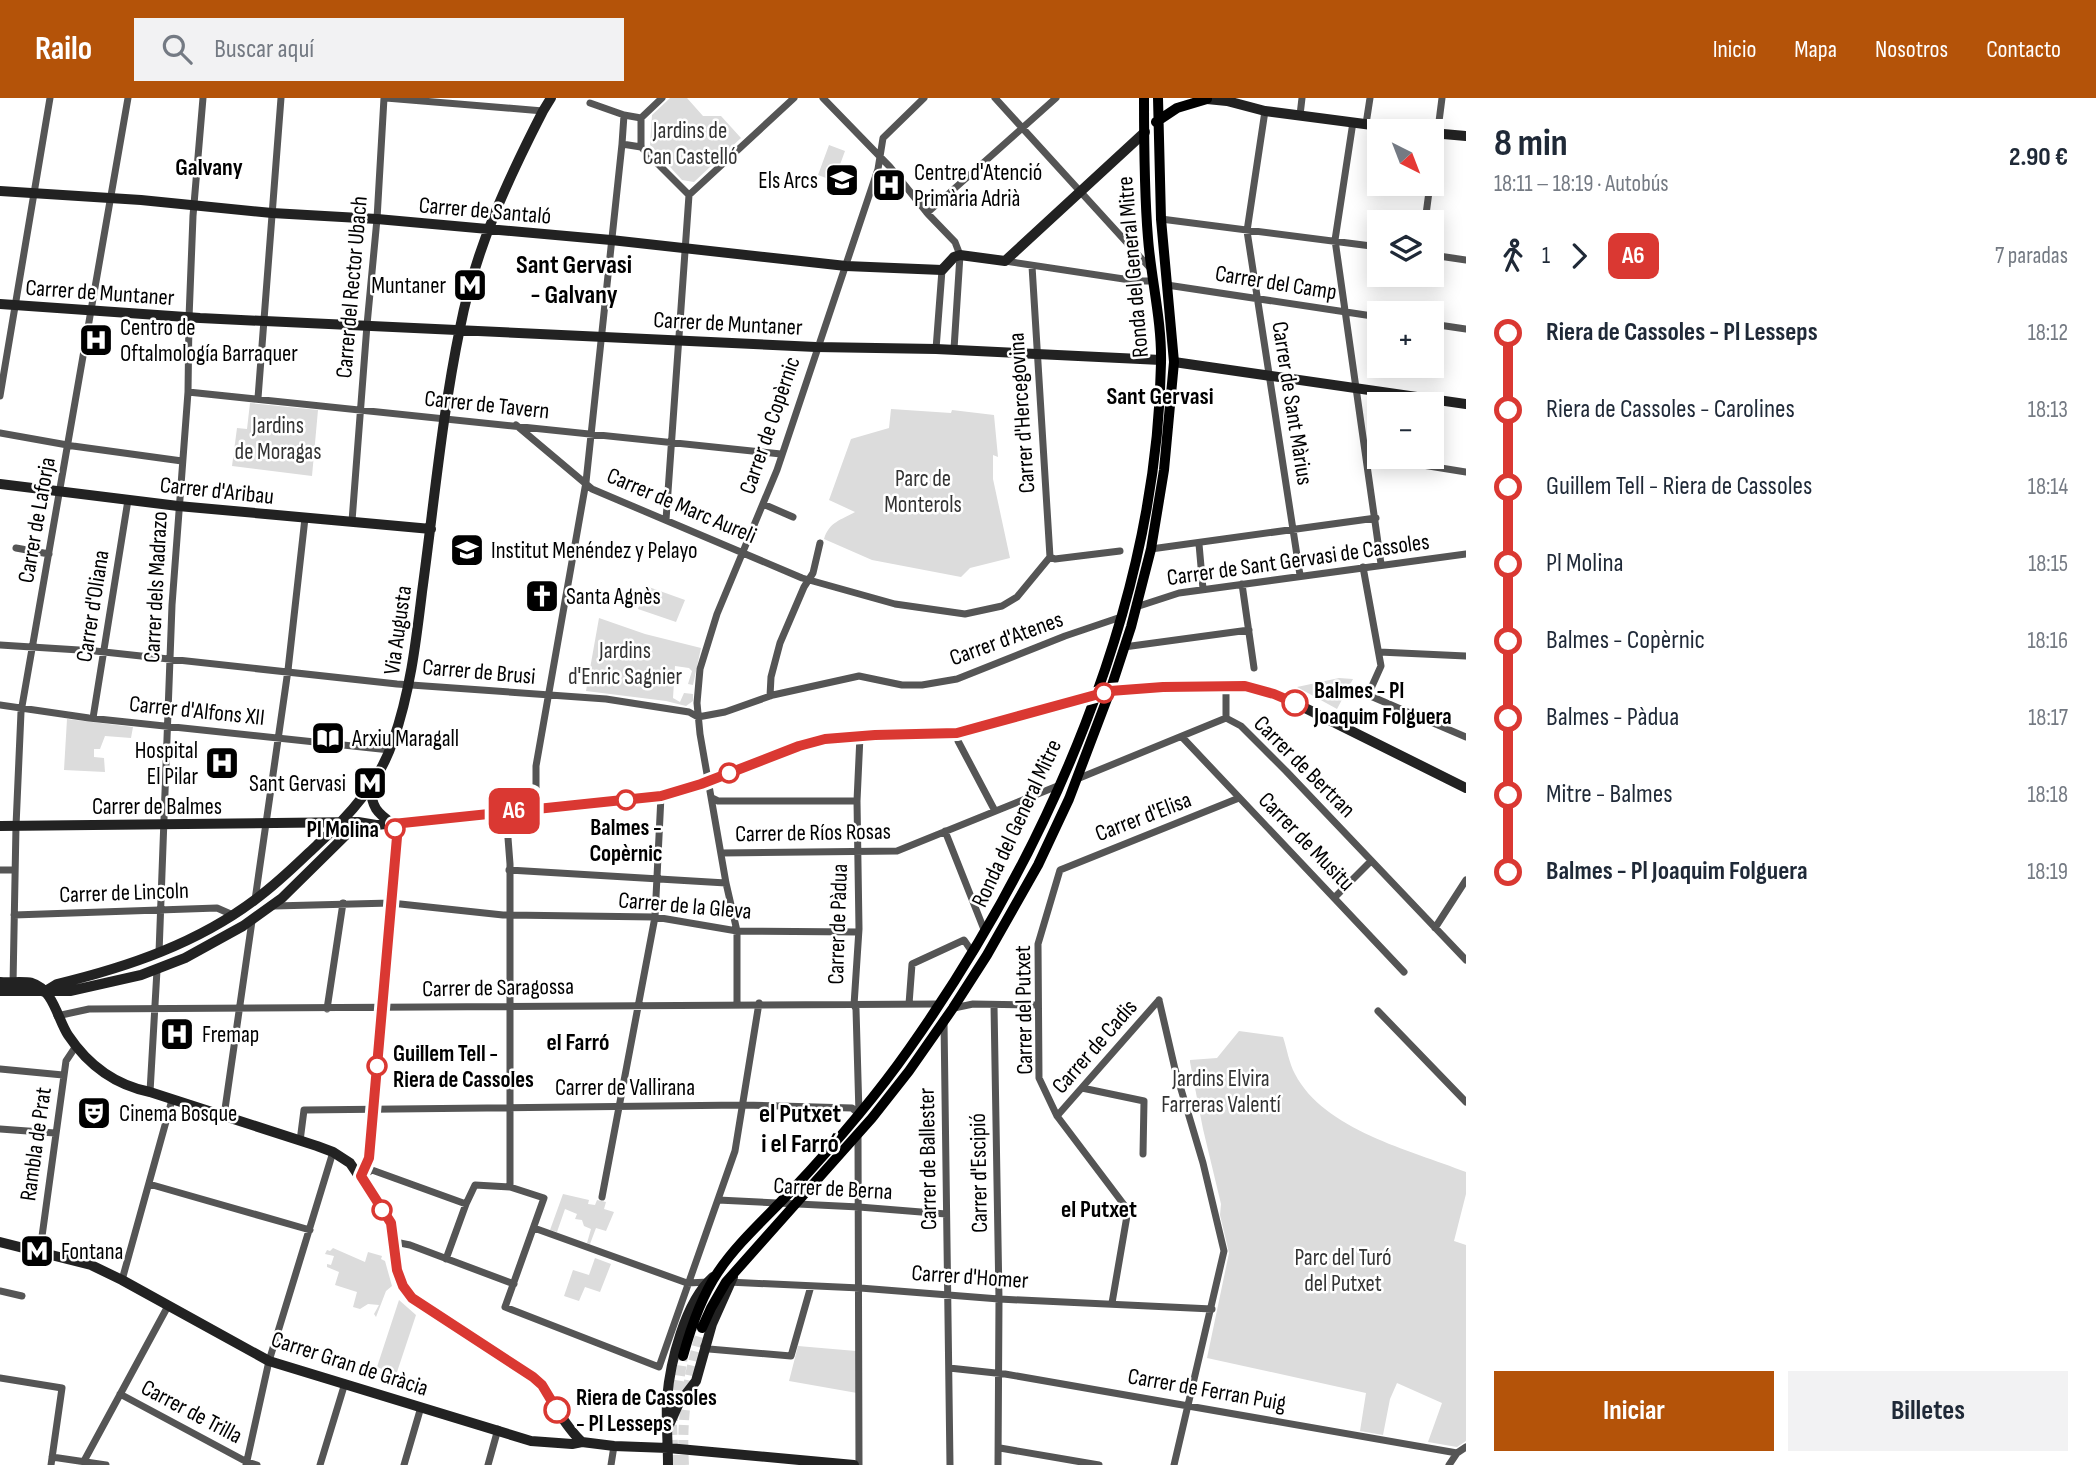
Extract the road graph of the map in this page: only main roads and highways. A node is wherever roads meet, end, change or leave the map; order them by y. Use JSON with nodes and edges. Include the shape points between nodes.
{"nodes":[{"id":1,"x":1144,"y":98,"type":"edge"},
{"id":2,"x":1158,"y":98,"type":"edge"},
{"id":3,"x":1206,"y":99,"type":"edge"},
{"id":4,"x":1188,"y":102,"type":"edge"},
{"id":5,"x":1158,"y":121,"type":"junction"},
{"id":6,"x":1144,"y":132,"type":"junction"},
{"id":7,"x":1161,"y":360,"type":"junction"},
{"id":8,"x":1174,"y":362,"type":"junction"},
{"id":9,"x":1110,"y":691,"type":"junction"},
{"id":10,"x":1095,"y":695,"type":"junction"},
{"id":11,"x":1077,"y":779,"type":"junction"},
{"id":12,"x":1061,"y":785,"type":"junction"},
{"id":13,"x":859,"y":1114,"type":"junction"},
{"id":14,"x":858,"y":1134,"type":"junction"},
{"id":15,"x":702,"y":1328,"type":"tunnel mouth"},
{"id":16,"x":683,"y":1356,"type":"tunnel mouth"}],
"edges":[{"from":1,"to":6,"type":"main road","name":"Ronda del General Mitre"},
{"from":2,"to":5,"type":"main road","name":"Ronda del General Mitre"},
{"from":3,"to":4,"type":"main road"},
{"from":4,"to":5,"type":"main road"},
{"from":5,"to":6,"type":"main road"},
{"from":5,"to":8,"type":"main road","name":"Ronda del General Mitre"},
{"from":6,"to":7,"type":"main road","name":"Ronda del General Mitre","via":[[1148,236]]},
{"from":7,"to":8,"type":"main road"},
{"from":7,"to":10,"type":"main road","name":"Ronda del General Mitre","via":[[1152,468],[1137,555]]},
{"from":8,"to":9,"type":"main road","name":"Ronda del General Mitre","via":[[1151,549]]},
{"from":9,"to":10,"type":"main road"},
{"from":9,"to":11,"type":"main road","name":"Ronda del General Mitre"},
{"from":10,"to":12,"type":"main road","name":"Ronda del General Mitre"},
{"from":11,"to":12,"type":"main road"},
{"from":11,"to":14,"type":"main road","name":"Ronda del General Mitre","via":[[1027,885],[987,955],[908,1072]]},
{"from":12,"to":13,"type":"main road","name":"Ronda del General Mitre","via":[[974,953]]},
{"from":13,"to":14,"type":"main road"},
{"from":13,"to":16,"type":"main road","name":"Ronda del General Mitre","via":[[712,1279]]},
{"from":14,"to":15,"type":"main road","name":"Ronda del General Mitre","via":[[736,1270]]}]}
